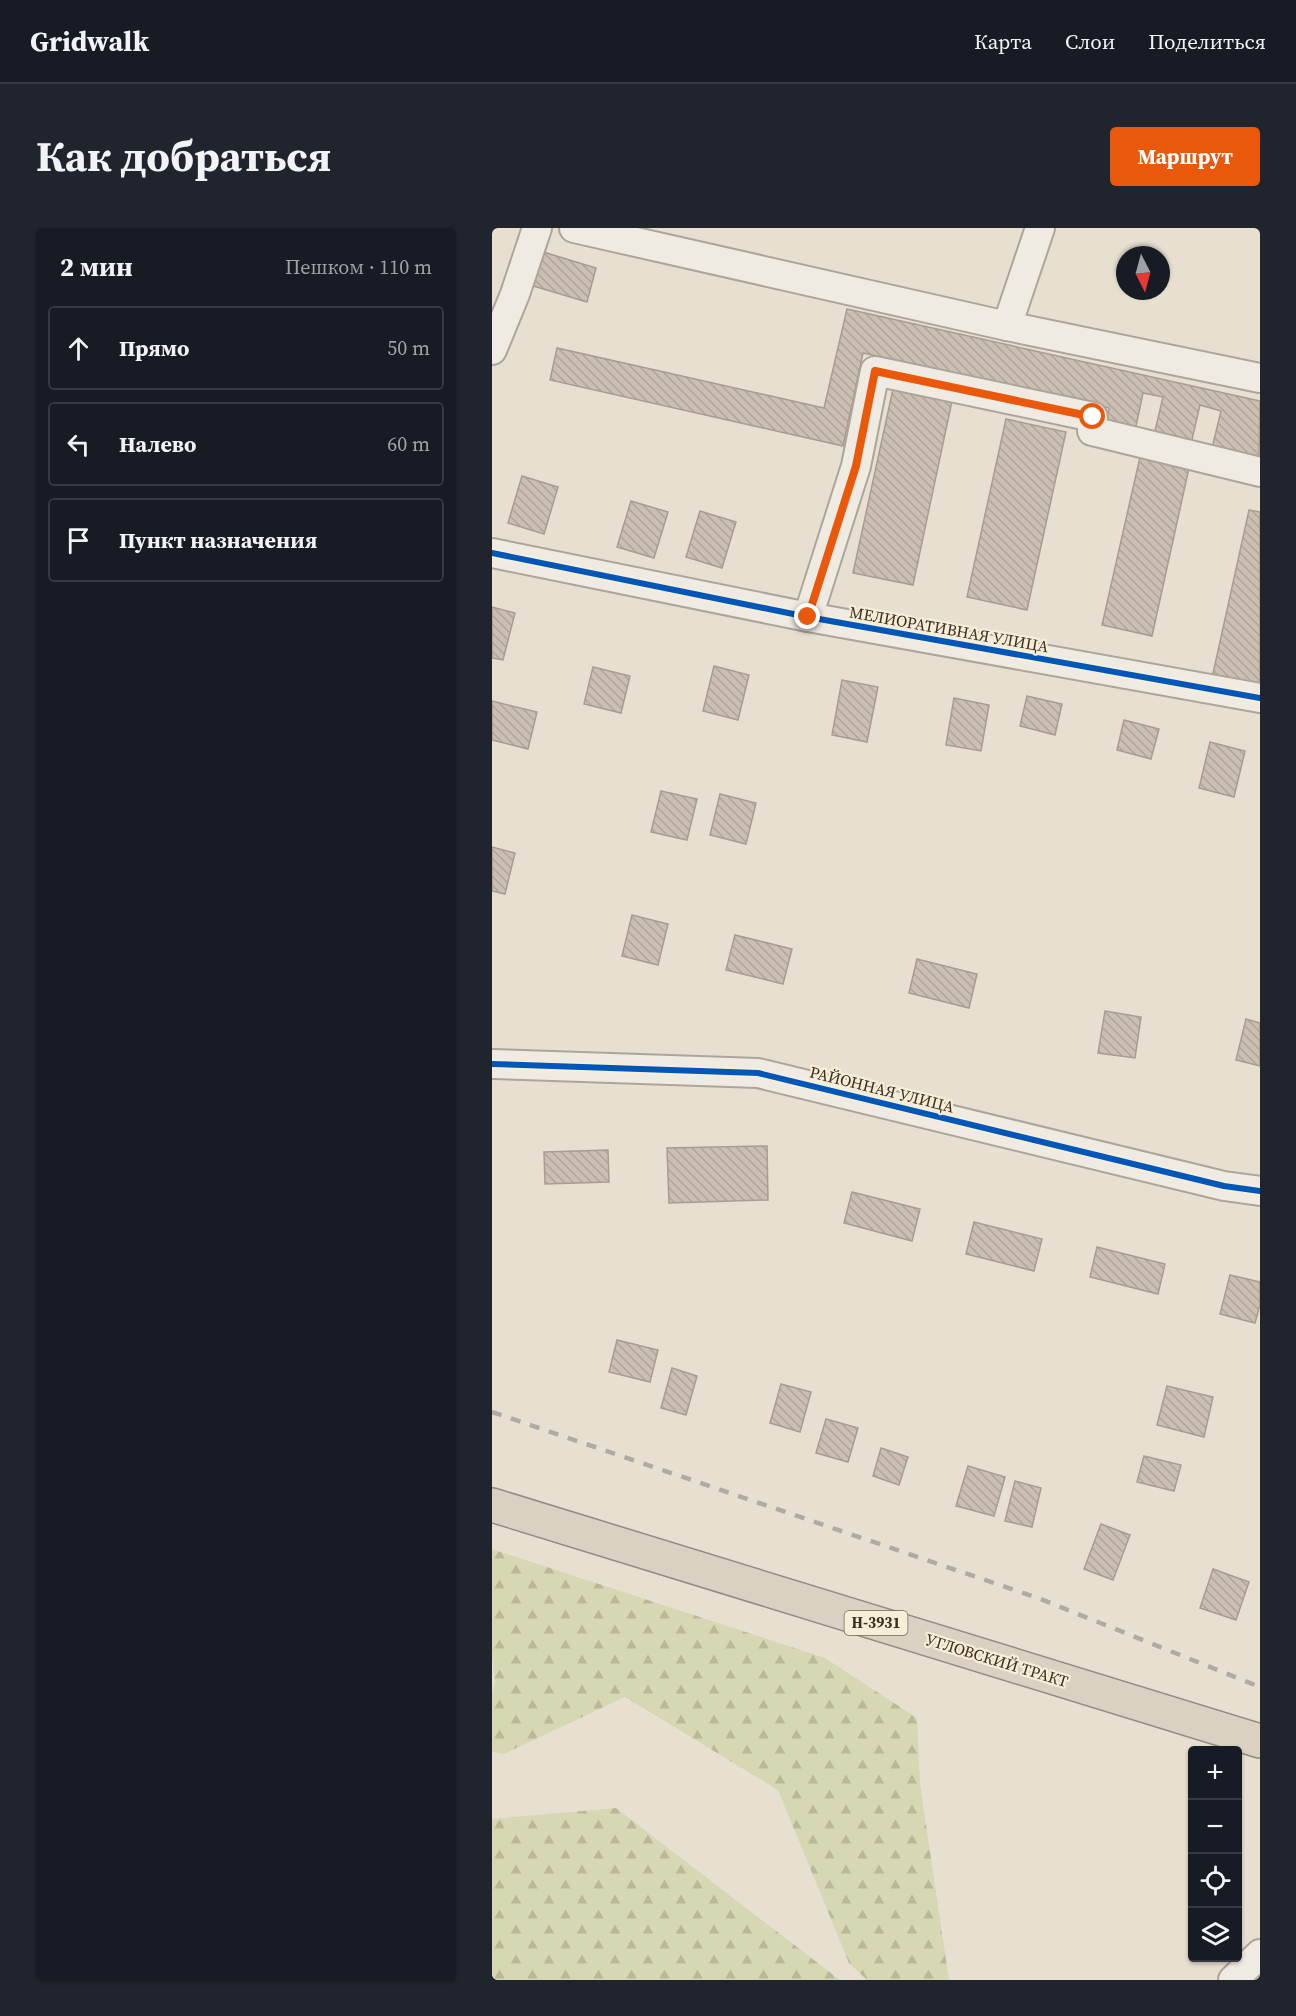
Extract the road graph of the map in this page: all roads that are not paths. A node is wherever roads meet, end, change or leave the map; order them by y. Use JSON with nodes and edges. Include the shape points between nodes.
{"nodes":[{"id":1,"x":537,"y":228,"type":"edge"},
{"id":2,"x":574,"y":228,"type":"edge"},
{"id":3,"x":1040,"y":228,"type":"edge"},
{"id":4,"x":1007,"y":326,"type":"junction"},
{"id":5,"x":492,"y":350,"type":"edge"},
{"id":6,"x":1260,"y":378,"type":"edge"},
{"id":7,"x":1260,"y":472,"type":"edge"},
{"id":8,"x":492,"y":553,"type":"edge"},
{"id":9,"x":808,"y":617,"type":"junction"},
{"id":10,"x":1260,"y":698,"type":"edge"},
{"id":11,"x":492,"y":1064,"type":"edge"},
{"id":12,"x":1260,"y":1191,"type":"edge"},
{"id":13,"x":492,"y":1505,"type":"edge"},
{"id":14,"x":1260,"y":1741,"type":"edge"},
{"id":15,"x":1260,"y":1954,"type":"edge"},
{"id":16,"x":1233,"y":1980,"type":"edge"}],
"edges":[{"from":1,"to":5,"type":"street"},
{"from":2,"to":4,"type":"street"},
{"from":3,"to":4,"type":"street"},
{"from":4,"to":6,"type":"street"},
{"from":7,"to":9,"type":"street","via":[[1092,431],[1093,417],[875,371],[856,466]]},
{"from":8,"to":9,"type":"street","name":"МЕЛИОРАТИВНАЯ УЛИЦА"},
{"from":9,"to":10,"type":"street","name":"МЕЛИОРАТИВНАЯ УЛИЦА"},
{"from":11,"to":12,"type":"street","name":"РАЙОННАЯ УЛИЦА","via":[[758,1073],[1224,1186]]},
{"from":13,"to":14,"type":"highway","name":"УГЛОВСКИЙ ТРАКТ","number":"Н-3931"},
{"from":15,"to":16,"type":"street"}]}
